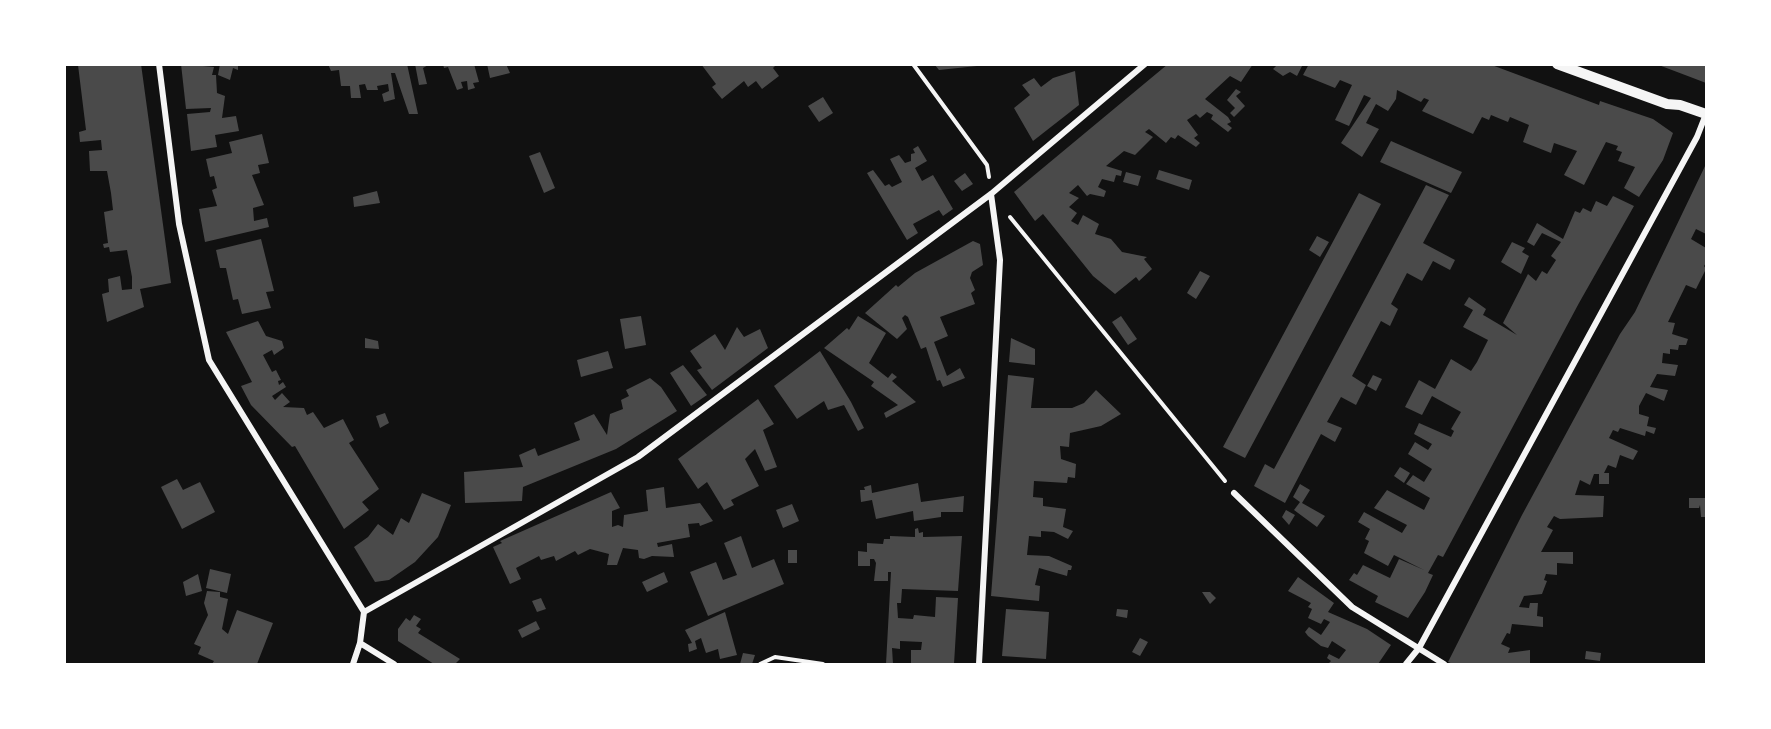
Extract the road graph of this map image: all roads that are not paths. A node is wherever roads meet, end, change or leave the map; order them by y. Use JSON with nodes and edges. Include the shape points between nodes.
{"nodes":[{"id":1,"x":159,"y":64,"type":"edge"},
{"id":2,"x":1145,"y":64,"type":"edge"},
{"id":3,"x":1557,"y":64,"type":"edge"},
{"id":4,"x":1706,"y":114,"type":"edge"},
{"id":5,"x":992,"y":194,"type":"junction"},
{"id":6,"x":1234,"y":493,"type":"road end"},
{"id":7,"x":364,"y":612,"type":"junction"},
{"id":8,"x":360,"y":643,"type":"junction"},
{"id":9,"x":1419,"y":648,"type":"junction"},
{"id":10,"x":353,"y":664,"type":"edge"},
{"id":11,"x":394,"y":664,"type":"edge"},
{"id":12,"x":979,"y":664,"type":"edge"},
{"id":13,"x":1406,"y":664,"type":"edge"},
{"id":14,"x":1444,"y":664,"type":"edge"}],
"edges":[{"from":1,"to":7,"type":"street","via":[[179,224],[209,360]]},
{"from":2,"to":5,"type":"street"},
{"from":3,"to":4,"type":"street"},
{"from":4,"to":9,"type":"street"},
{"from":5,"to":7,"type":"street","via":[[638,457]]},
{"from":5,"to":12,"type":"street","via":[[1000,260]]},
{"from":6,"to":9,"type":"street","via":[[1352,607]]},
{"from":7,"to":8,"type":"street"},
{"from":8,"to":10,"type":"street"},
{"from":8,"to":11,"type":"street"},
{"from":9,"to":13,"type":"street"},
{"from":9,"to":14,"type":"street"}]}
